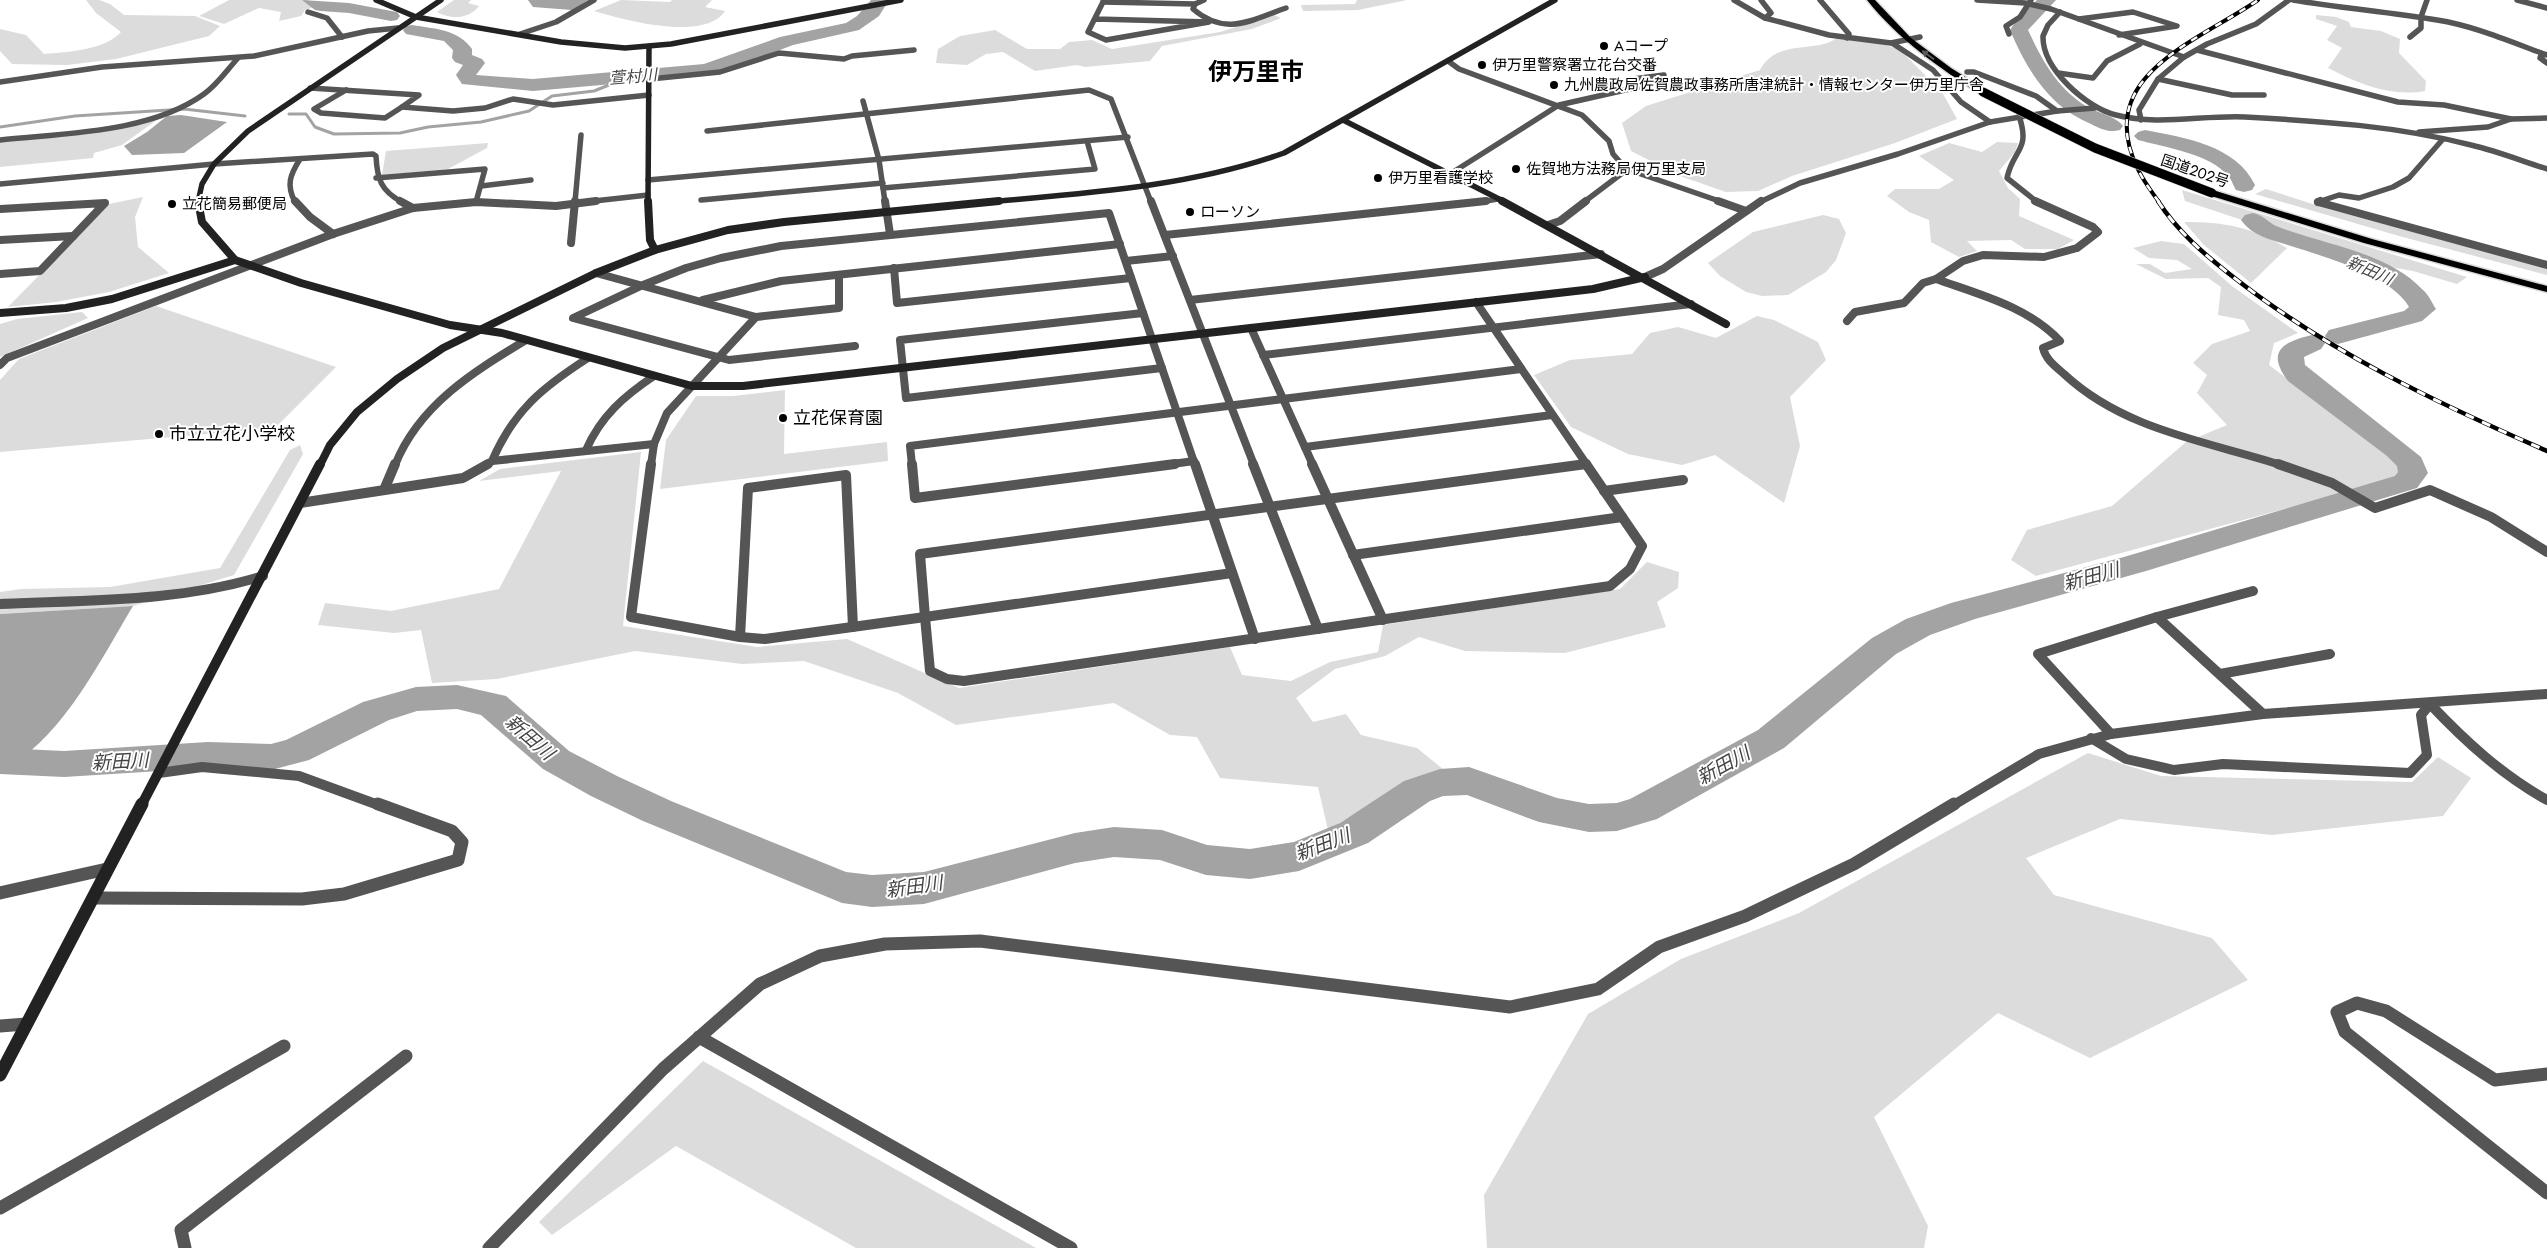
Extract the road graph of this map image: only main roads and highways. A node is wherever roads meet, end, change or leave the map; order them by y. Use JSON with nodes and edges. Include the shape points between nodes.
{"nodes":[{"id":1,"x":1872,"y":0,"type":"edge"},
{"id":2,"x":1917,"y":34,"type":"road end"},
{"id":3,"x":2218,"y":192,"type":"junction"},
{"id":4,"x":2547,"y":281,"type":"edge"},
{"id":5,"x":2547,"y":289,"type":"edge"}],
"edges":[{"from":3,"to":1,"type":"highway","name":"国道202号","one_way":true,"bridge":true,"via":[[2126,162],[2070,138],[1983,92],[1908,40]]},
{"from":2,"to":3,"type":"highway","name":"国道202号","via":[[1996,90],[2066,128]]},
{"from":3,"to":4,"type":"highway","name":"国道202号"},
{"from":3,"to":5,"type":"highway","name":"国道202号","via":[[2377,243]]}]}
